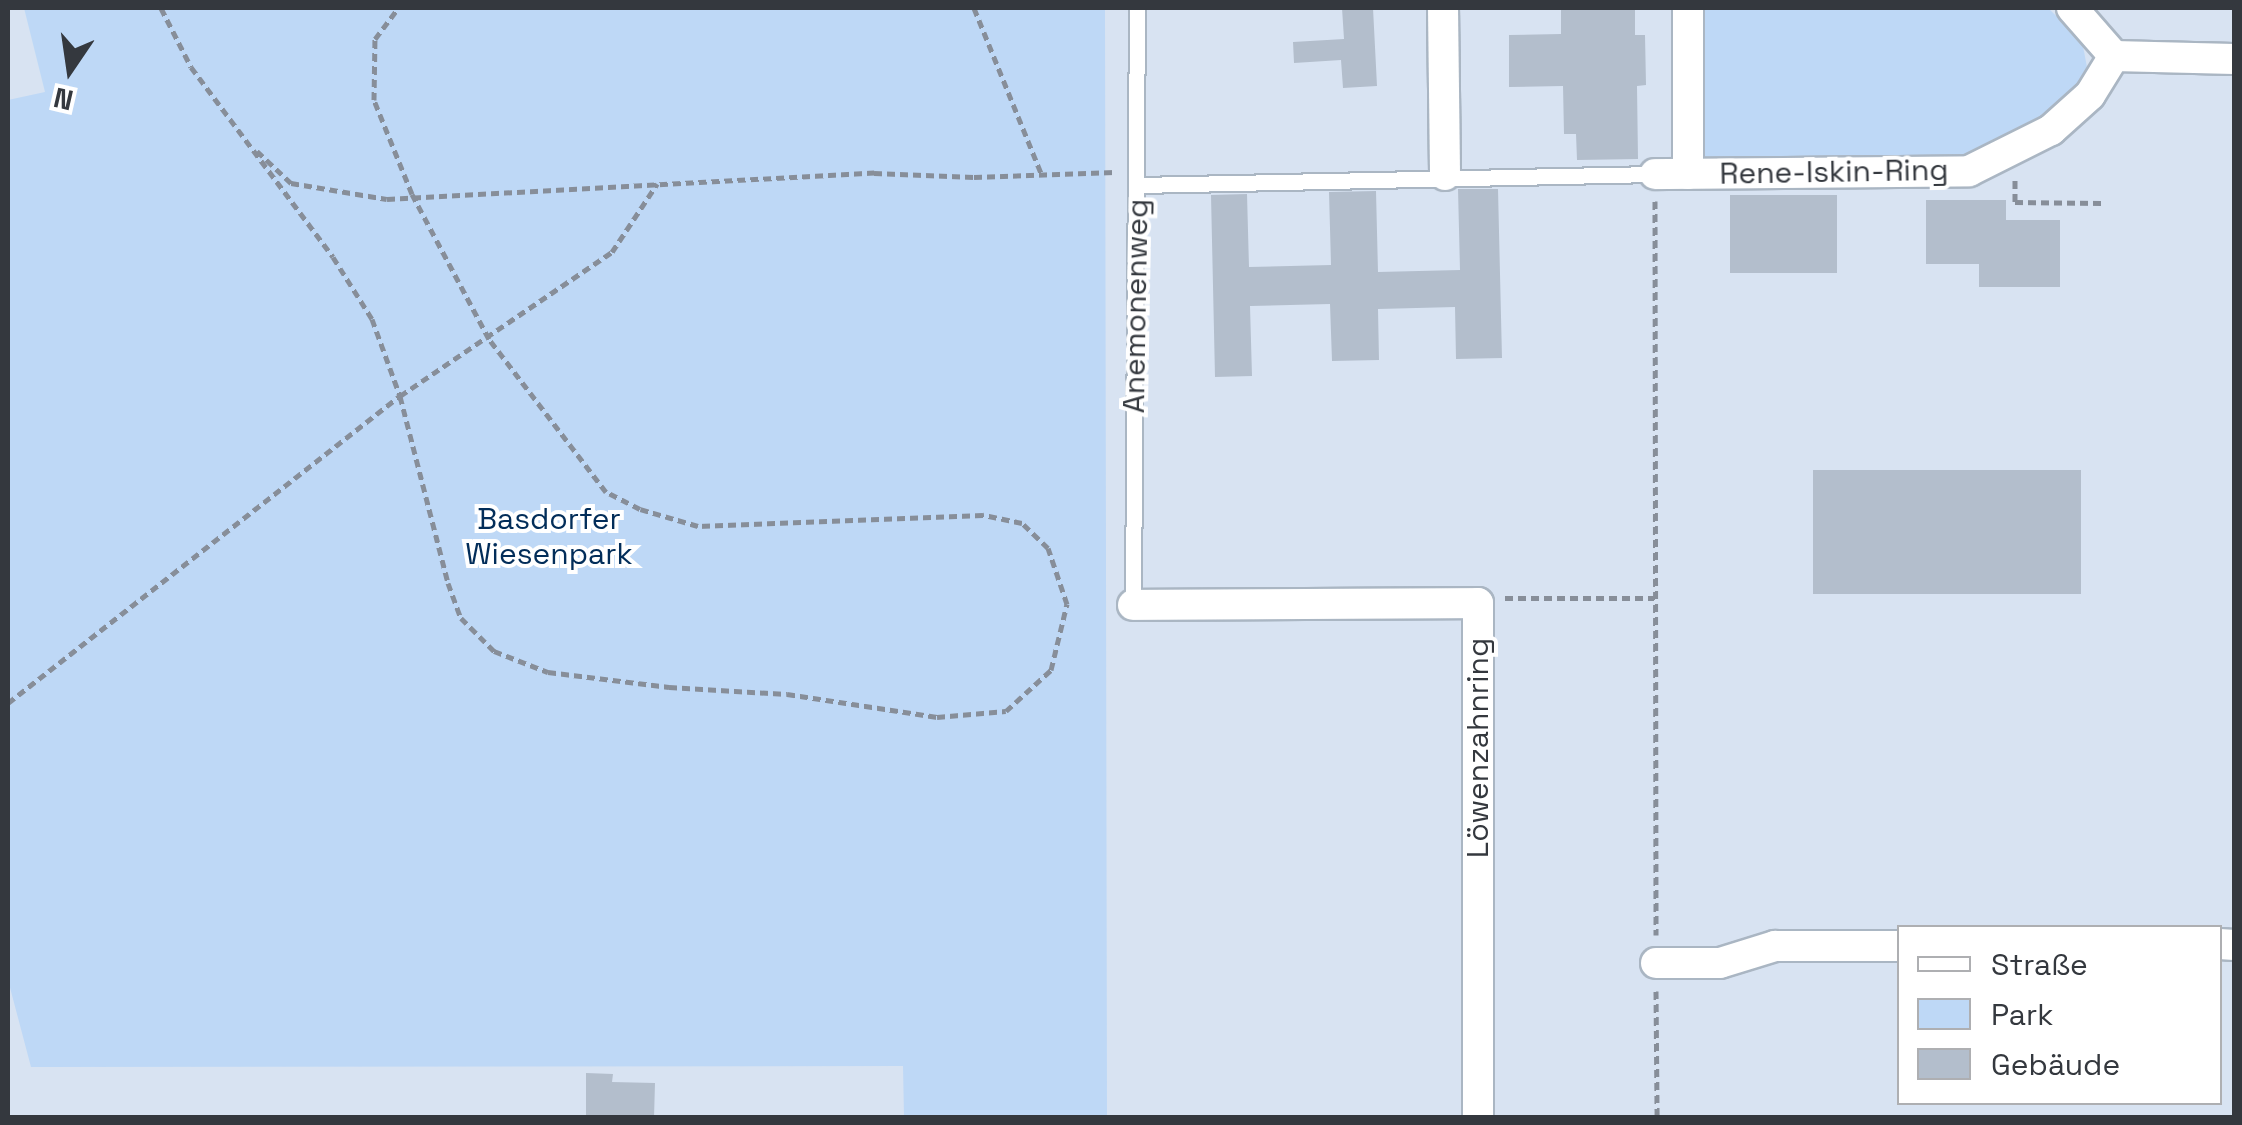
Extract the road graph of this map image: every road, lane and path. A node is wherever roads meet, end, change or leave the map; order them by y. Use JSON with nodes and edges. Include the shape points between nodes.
{"nodes":[{"id":1,"x":161,"y":8,"type":"edge"},
{"id":2,"x":398,"y":8,"type":"edge"},
{"id":3,"x":974,"y":8,"type":"edge"},
{"id":4,"x":1137,"y":8,"type":"edge"},
{"id":5,"x":1444,"y":8,"type":"edge"},
{"id":6,"x":1688,"y":8,"type":"edge"},
{"id":7,"x":2072,"y":8,"type":"edge"},
{"id":8,"x":2114,"y":56,"type":"junction"},
{"id":9,"x":2234,"y":59,"type":"edge"},
{"id":10,"x":248,"y":142,"type":"junction"},
{"id":11,"x":2010,"y":153,"type":"junction"},
{"id":12,"x":1041,"y":173,"type":"junction"},
{"id":13,"x":1656,"y":174,"type":"junction"},
{"id":14,"x":1688,"y":174,"type":"junction"},
{"id":15,"x":1445,"y":175,"type":"junction"},
{"id":16,"x":1138,"y":179,"type":"junction"},
{"id":17,"x":656,"y":184,"type":"junction"},
{"id":18,"x":412,"y":194,"type":"junction"},
{"id":19,"x":2102,"y":203,"type":"dead end"},
{"id":20,"x":489,"y":339,"type":"junction"},
{"id":21,"x":400,"y":396,"type":"junction"},
{"id":22,"x":1656,"y":598,"type":"junction"},
{"id":23,"x":1478,"y":603,"type":"junction"},
{"id":24,"x":1133,"y":604,"type":"joint"},
{"id":25,"x":8,"y":704,"type":"edge"},
{"id":26,"x":1897,"y":946,"type":"edge"},
{"id":27,"x":1656,"y":963,"type":"junction"},
{"id":28,"x":1478,"y":1118,"type":"edge"},
{"id":29,"x":1658,"y":1118,"type":"edge"}],
"edges":[{"from":1,"to":10,"type":"path","via":[[191,66]]},
{"from":2,"to":18,"type":"path","via":[[375,39],[374,100]]},
{"from":3,"to":12,"type":"path"},
{"from":4,"to":16,"type":"lane","name":"Anemonenweg"},
{"from":5,"to":15,"type":"street"},
{"from":6,"to":14,"type":"street","name":"Rene-Iskin-Ring"},
{"from":7,"to":8,"type":"street"},
{"from":8,"to":9,"type":"street"},
{"from":8,"to":11,"type":"street","name":"Rene-Iskin-Ring","via":[[2090,95],[2051,130]]},
{"from":10,"to":18,"type":"path","via":[[291,183],[386,199]]},
{"from":10,"to":21,"type":"path","via":[[372,319]]},
{"from":11,"to":14,"type":"street","name":"Rene-Iskin-Ring","via":[[1969,171]]},
{"from":11,"to":19,"type":"path","via":[[2016,202]]},
{"from":12,"to":16,"type":"path"},
{"from":12,"to":17,"type":"path"},
{"from":13,"to":14,"type":"street","name":"Rene-Iskin-Ring"},
{"from":13,"to":15,"type":"lane"},
{"from":13,"to":22,"type":"path"},
{"from":15,"to":16,"type":"lane"},
{"from":16,"to":24,"type":"lane","name":"Anemonenweg"},
{"from":17,"to":18,"type":"path"},
{"from":17,"to":20,"type":"path","via":[[612,252]]},
{"from":18,"to":20,"type":"path"},
{"from":20,"to":21,"type":"path"},
{"from":20,"to":21,"type":"path","via":[[606,492],[668,520],[698,526],[983,515],[1022,523],[1048,548],[1066,604],[1050,670],[1006,710],[937,717],[787,694],[548,672],[494,651],[462,618],[448,583]]},
{"from":21,"to":25,"type":"path"},
{"from":22,"to":23,"type":"path"},
{"from":22,"to":27,"type":"path"},
{"from":23,"to":24,"type":"street","name":"Löwenzahnring"},
{"from":23,"to":28,"type":"street","name":"Löwenzahnring"},
{"from":26,"to":27,"type":"street","via":[[1775,946],[1720,963]]},
{"from":27,"to":29,"type":"path"}]}
